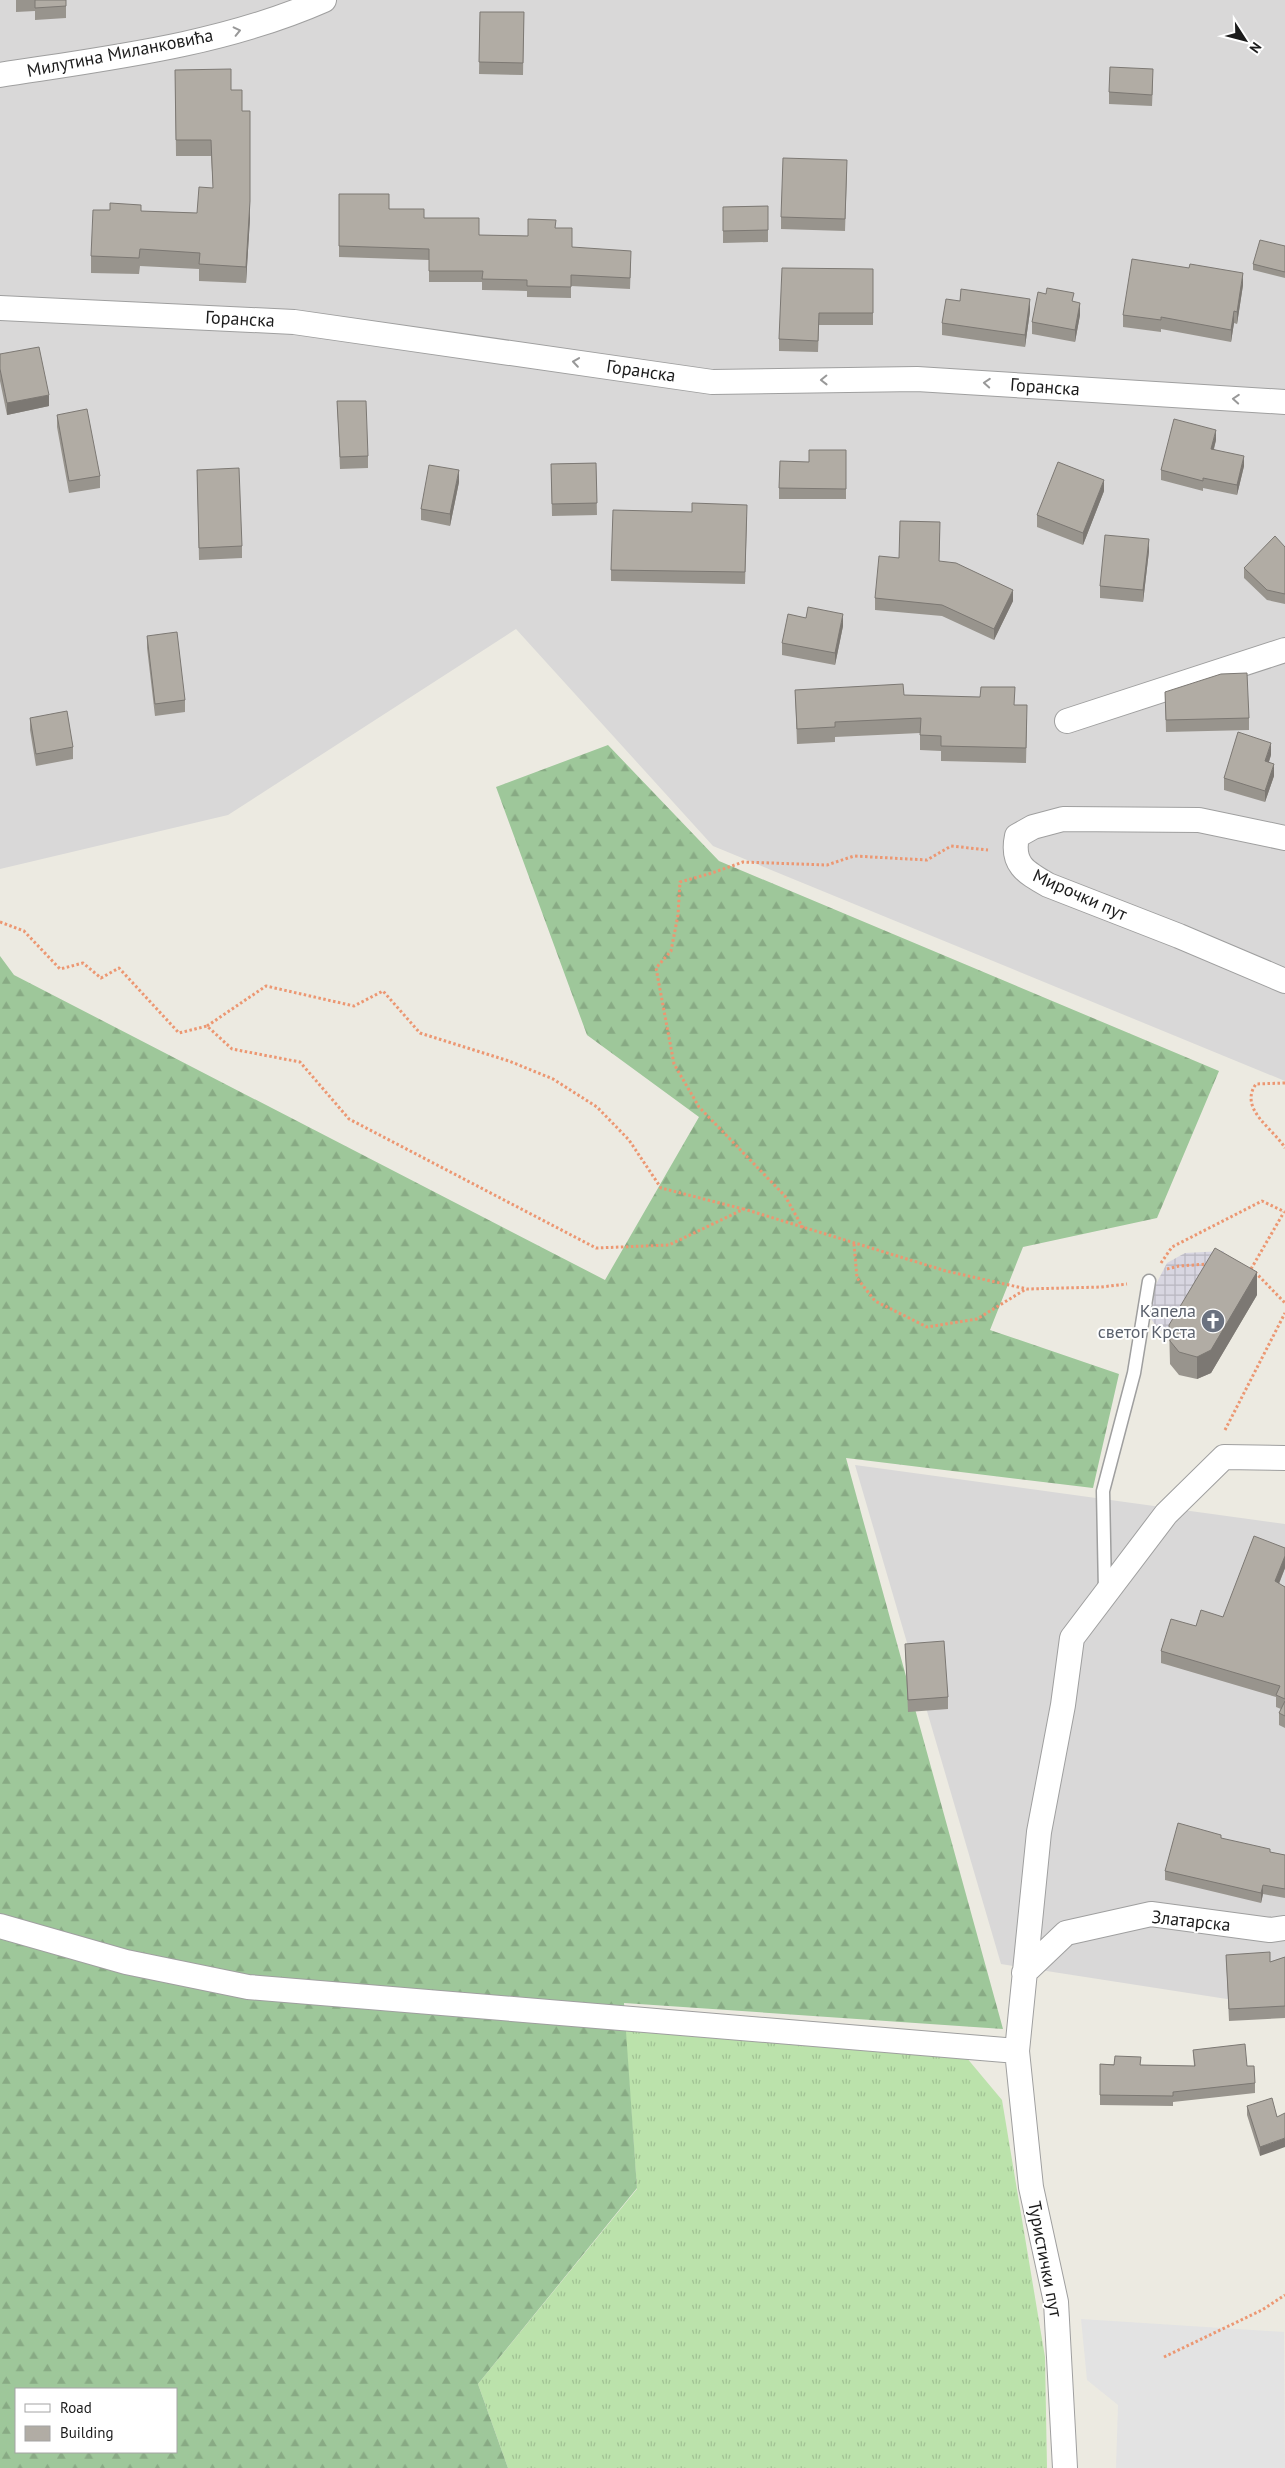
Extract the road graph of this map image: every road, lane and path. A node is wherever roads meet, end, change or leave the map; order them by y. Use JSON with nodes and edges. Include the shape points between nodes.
{"nodes":[{"id":1,"x":324,"y":0,"type":"edge"},
{"id":2,"x":0,"y":75,"type":"edge"},
{"id":3,"x":0,"y":308,"type":"edge"},
{"id":4,"x":1285,"y":402,"type":"edge"},
{"id":5,"x":1285,"y":650,"type":"edge"},
{"id":6,"x":1067,"y":721,"type":"dead end"},
{"id":7,"x":1285,"y":838,"type":"edge"},
{"id":8,"x":1014,"y":851,"type":"junction"},
{"id":9,"x":0,"y":922,"type":"edge"},
{"id":10,"x":1285,"y":981,"type":"edge"},
{"id":11,"x":207,"y":1026,"type":"junction"},
{"id":12,"x":1285,"y":1083,"type":"edge"},
{"id":13,"x":1285,"y":1148,"type":"edge"},
{"id":14,"x":744,"y":1209,"type":"junction"},
{"id":15,"x":1284,"y":1212,"type":"edge"},
{"id":16,"x":803,"y":1228,"type":"junction"},
{"id":17,"x":854,"y":1244,"type":"junction"},
{"id":18,"x":1213,"y":1264,"type":"edge"},
{"id":19,"x":1159,"y":1266,"type":"dead end"},
{"id":20,"x":1241,"y":1268,"type":"edge"},
{"id":21,"x":1251,"y":1269,"type":"junction"},
{"id":22,"x":1162,"y":1270,"type":"dead end"},
{"id":23,"x":1149,"y":1282,"type":"joint"},
{"id":24,"x":1027,"y":1289,"type":"junction"},
{"id":25,"x":1285,"y":1303,"type":"edge"},
{"id":26,"x":1285,"y":1313,"type":"edge"},
{"id":27,"x":1224,"y":1431,"type":"dead end"},
{"id":28,"x":1285,"y":1458,"type":"edge"},
{"id":29,"x":1105,"y":1595,"type":"junction"},
{"id":30,"x":0,"y":1926,"type":"edge"},
{"id":31,"x":1285,"y":1928,"type":"edge"},
{"id":32,"x":1024,"y":1973,"type":"junction"},
{"id":33,"x":1017,"y":2051,"type":"junction"},
{"id":34,"x":1285,"y":2295,"type":"edge"},
{"id":35,"x":1164,"y":2357,"type":"dead end"},
{"id":36,"x":1065,"y":2468,"type":"edge"}],
"edges":[{"from":2,"to":1,"type":"street","name":"Милутина Миланковића","one_way":true,"via":[[154,50],[256,26]]},
{"from":4,"to":3,"type":"street","name":"Горанска","one_way":true,"via":[[917,379],[712,382],[294,322]]},
{"from":5,"to":6,"type":"street"},
{"from":7,"to":8,"type":"street","via":[[1199,820],[1063,819],[1033,826],[1017,836]]},
{"from":8,"to":10,"type":"street","name":"Мирочки пут","via":[[1020,865],[1048,885]]},
{"from":8,"to":16,"type":"path","via":[[951,846],[928,860],[854,856],[827,865],[743,862],[680,882],[672,951],[656,968],[674,1064],[699,1107],[785,1196]]},
{"from":9,"to":11,"type":"path","via":[[24,931],[60,969],[83,963],[101,978],[119,968],[178,1033]]},
{"from":11,"to":14,"type":"path","via":[[232,1049],[300,1062],[349,1119],[596,1248],[669,1245]]},
{"from":11,"to":14,"type":"path","via":[[266,986],[354,1006],[383,991],[420,1033],[510,1061],[544,1076],[597,1107],[628,1140],[661,1188]]},
{"from":12,"to":13,"type":"path","via":[[1256,1084],[1251,1092],[1251,1103],[1261,1120]]},
{"from":14,"to":16,"type":"path"},
{"from":15,"to":19,"type":"path","via":[[1262,1200],[1172,1247]]},
{"from":15,"to":21,"type":"path"},
{"from":16,"to":17,"type":"path"},
{"from":17,"to":24,"type":"path","via":[[946,1271]]},
{"from":17,"to":24,"type":"path","via":[[857,1278],[875,1301],[927,1327],[977,1319]]},
{"from":18,"to":22,"type":"path"},
{"from":20,"to":21,"type":"path"},
{"from":21,"to":25,"type":"path"},
{"from":23,"to":24,"type":"path"},
{"from":23,"to":29,"type":"lane","via":[[1134,1373],[1103,1491]]},
{"from":26,"to":27,"type":"path"},
{"from":28,"to":29,"type":"street","name":"Туристички пут","via":[[1224,1457],[1166,1514]]},
{"from":29,"to":32,"type":"street","name":"Туристички пут","via":[[1072,1638],[1063,1706],[1039,1832]]},
{"from":30,"to":33,"type":"street","via":[[126,1962],[248,1987]]},
{"from":31,"to":32,"type":"street","name":"Златарска","via":[[1270,1930],[1151,1914],[1066,1934]]},
{"from":32,"to":33,"type":"street","name":"Туристички пут"},
{"from":33,"to":36,"type":"street","name":"Туристички пут","via":[[1030,2187],[1056,2302]]},
{"from":34,"to":35,"type":"path","via":[[1262,2310]]}]}
